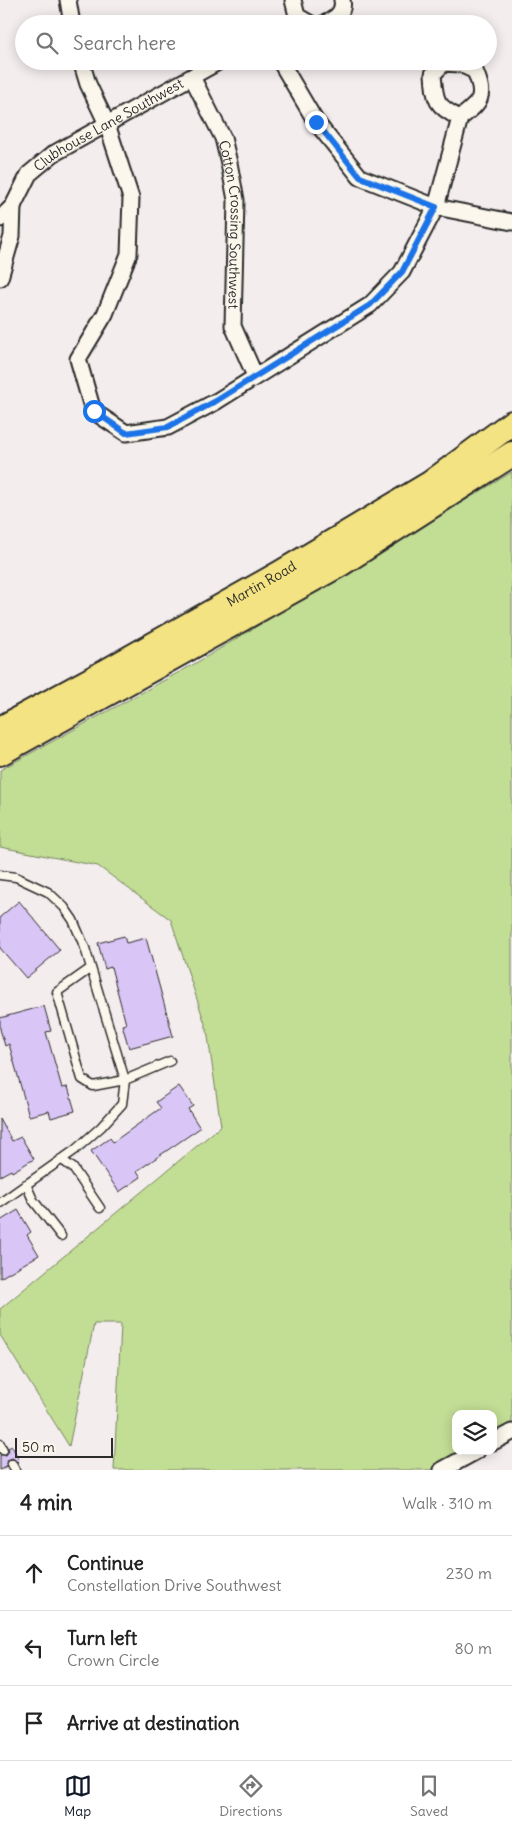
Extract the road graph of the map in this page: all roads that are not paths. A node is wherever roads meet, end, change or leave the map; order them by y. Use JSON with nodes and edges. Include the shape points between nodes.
{"nodes":[{"id":1,"x":68,"y":0,"type":"edge"},
{"id":2,"x":293,"y":0,"type":"edge"},
{"id":3,"x":342,"y":0,"type":"edge"},
{"id":4,"x":70,"y":15,"type":"edge"},
{"id":5,"x":292,"y":15,"type":"edge"},
{"id":6,"x":338,"y":15,"type":"edge"},
{"id":7,"x":84,"y":70,"type":"edge"},
{"id":8,"x":204,"y":70,"type":"edge"},
{"id":9,"x":285,"y":70,"type":"edge"},
{"id":10,"x":192,"y":77,"type":"junction"},
{"id":11,"x":460,"y":118,"type":"dead end"},
{"id":12,"x":107,"y":124,"type":"junction"},
{"id":13,"x":13,"y":206,"type":"junction"},
{"id":14,"x":436,"y":207,"type":"junction"},
{"id":15,"x":0,"y":218,"type":"edge"},
{"id":16,"x":512,"y":222,"type":"edge"},
{"id":17,"x":0,"y":278,"type":"edge"},
{"id":18,"x":255,"y":376,"type":"junction"},
{"id":19,"x":512,"y":423,"type":"edge"},
{"id":20,"x":512,"y":454,"type":"edge"},
{"id":21,"x":0,"y":728,"type":"edge"},
{"id":22,"x":0,"y":753,"type":"edge"},
{"id":23,"x":0,"y":875,"type":"edge"},
{"id":24,"x":91,"y":968,"type":"junction"},
{"id":25,"x":170,"y":1061,"type":"dead end"},
{"id":26,"x":125,"y":1080,"type":"junction"},
{"id":27,"x":61,"y":1159,"type":"junction"},
{"id":28,"x":26,"y":1184,"type":"junction"},
{"id":29,"x":0,"y":1202,"type":"edge"},
{"id":30,"x":100,"y":1208,"type":"dead end"},
{"id":31,"x":62,"y":1236,"type":"dead end"},
{"id":32,"x":512,"y":1432,"type":"edge"},
{"id":33,"x":497,"y":1440,"type":"edge"},
{"id":34,"x":469,"y":1455,"type":"edge"},
{"id":35,"x":442,"y":1470,"type":"edge"}],
"edges":[{"from":1,"to":4,"type":"street"},
{"from":2,"to":5,"type":"street"},
{"from":3,"to":6,"type":"street"},
{"from":7,"to":12,"type":"street"},
{"from":8,"to":10,"type":"street","name":"Clubhouse Lane Southwest"},
{"from":9,"to":14,"type":"street","via":[[316,122],[360,177]]},
{"from":10,"to":12,"type":"street","name":"Clubhouse Lane Southwest"},
{"from":10,"to":18,"type":"street","name":"Cotton Crossing Southwest","via":[[223,138],[229,163],[236,200],[233,326]]},
{"from":11,"to":14,"type":"street"},
{"from":12,"to":13,"type":"street","name":"Clubhouse Lane Southwest","via":[[53,154],[29,174]]},
{"from":12,"to":18,"type":"street","via":[[131,198],[128,254],[105,314],[78,359],[94,411],[126,433],[168,427]]},
{"from":13,"to":15,"type":"street","name":"Clubhouse Lane Southwest"},
{"from":13,"to":17,"type":"street","name":"Clubhouse Lane Southwest","via":[[12,236]]},
{"from":14,"to":16,"type":"street"},
{"from":14,"to":18,"type":"street","via":[[402,272],[370,305]]},
{"from":19,"to":21,"type":"main road","name":"Martin Road","via":[[431,483],[107,671]]},
{"from":20,"to":22,"type":"main road","name":"Martin Road","via":[[342,563]]},
{"from":23,"to":24,"type":"lane","via":[[34,884],[64,907],[78,930]]},
{"from":24,"to":26,"type":"lane"},
{"from":24,"to":26,"type":"lane","via":[[57,992],[82,1079],[94,1086]]},
{"from":25,"to":26,"type":"lane"},
{"from":26,"to":27,"type":"lane","via":[[122,1104],[101,1127]]},
{"from":27,"to":28,"type":"lane"},
{"from":27,"to":30,"type":"lane","via":[[73,1168]]},
{"from":28,"to":29,"type":"lane"},
{"from":28,"to":31,"type":"lane","via":[[33,1200]]},
{"from":32,"to":33,"type":"street"},
{"from":34,"to":35,"type":"street"}]}
